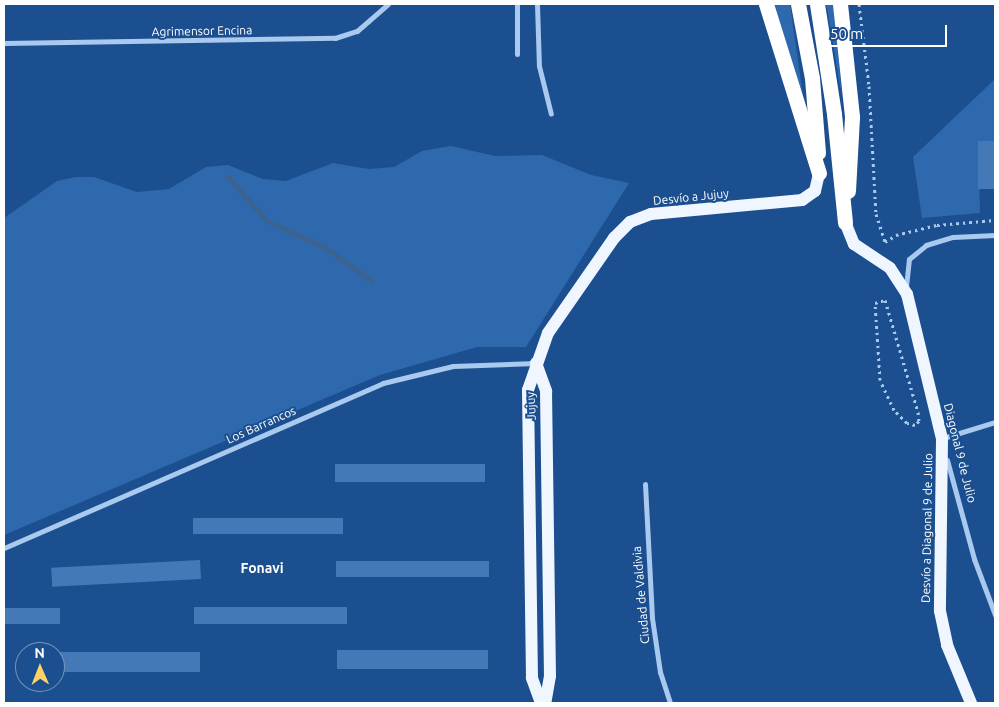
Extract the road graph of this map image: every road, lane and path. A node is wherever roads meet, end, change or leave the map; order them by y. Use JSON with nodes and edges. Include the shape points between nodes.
{"nodes":[{"id":1,"x":388,"y":4,"type":"edge"},
{"id":2,"x":517,"y":4,"type":"edge"},
{"id":3,"x":537,"y":4,"type":"edge"},
{"id":4,"x":766,"y":4,"type":"edge"},
{"id":5,"x":798,"y":4,"type":"edge"},
{"id":6,"x":817,"y":4,"type":"edge"},
{"id":7,"x":840,"y":4,"type":"edge"},
{"id":8,"x":859,"y":4,"type":"edge"},
{"id":9,"x":4,"y":43,"type":"edge"},
{"id":10,"x":517,"y":54,"type":"dead end"},
{"id":11,"x":551,"y":114,"type":"dead end"},
{"id":12,"x":819,"y":173,"type":"junction"},
{"id":13,"x":995,"y":220,"type":"edge"},
{"id":14,"x":845,"y":222,"type":"junction"},
{"id":15,"x":995,"y":235,"type":"edge"},
{"id":16,"x":907,"y":294,"type":"junction"},
{"id":17,"x":885,"y":300,"type":"joint"},
{"id":18,"x":536,"y":362,"type":"junction"},
{"id":19,"x":995,"y":422,"type":"edge"},
{"id":20,"x":942,"y":439,"type":"junction"},
{"id":21,"x":645,"y":484,"type":"dead end"},
{"id":22,"x":4,"y":548,"type":"edge"},
{"id":23,"x":995,"y":615,"type":"edge"},
{"id":24,"x":541,"y":703,"type":"edge"},
{"id":25,"x":545,"y":703,"type":"edge"},
{"id":26,"x":670,"y":703,"type":"edge"},
{"id":27,"x":971,"y":703,"type":"edge"}],
"edges":[{"from":1,"to":9,"type":"street","name":"Agrimensor Encina","via":[[358,32],[335,38]]},
{"from":2,"to":10,"type":"street"},
{"from":3,"to":11,"type":"street","via":[[540,74]]},
{"from":4,"to":12,"type":"highway"},
{"from":5,"to":12,"type":"highway","via":[[812,86]]},
{"from":6,"to":14,"type":"highway","via":[[834,114]]},
{"from":7,"to":14,"type":"highway","via":[[853,129]]},
{"from":8,"to":13,"type":"path","via":[[869,86],[876,214],[885,242],[896,235],[937,225]]},
{"from":12,"to":18,"type":"main road","name":"Desvío a Jujuy","via":[[815,191],[802,200],[651,214],[630,222],[614,238],[554,324]]},
{"from":14,"to":16,"type":"main road","name":"Diagonal 9 de Julio","via":[[854,244],[890,268]]},
{"from":15,"to":16,"type":"street","via":[[953,236],[921,248],[909,259]]},
{"from":16,"to":20,"type":"main road","name":"Diagonal 9 de Julio"},
{"from":17,"to":17,"type":"path","via":[[918,412],[919,421],[915,425],[907,423],[894,410],[880,380],[875,303]]},
{"from":18,"to":22,"type":"street","name":"Los Barrancos","via":[[453,366],[383,383]]},
{"from":18,"to":24,"type":"main road","name":"Jujuy","via":[[528,400],[532,678]]},
{"from":18,"to":25,"type":"main road","name":"Jujuy","via":[[546,391],[550,676]]},
{"from":19,"to":20,"type":"street"},
{"from":20,"to":23,"type":"street","name":"Diagonal 9 de Julio","via":[[974,559]]},
{"from":20,"to":27,"type":"main road","name":"Desvío a Diagonal 9 de Julio","via":[[940,611],[948,645]]},
{"from":21,"to":26,"type":"street","name":"Ciudad de Valdivia","via":[[652,618],[660,672]]}]}
